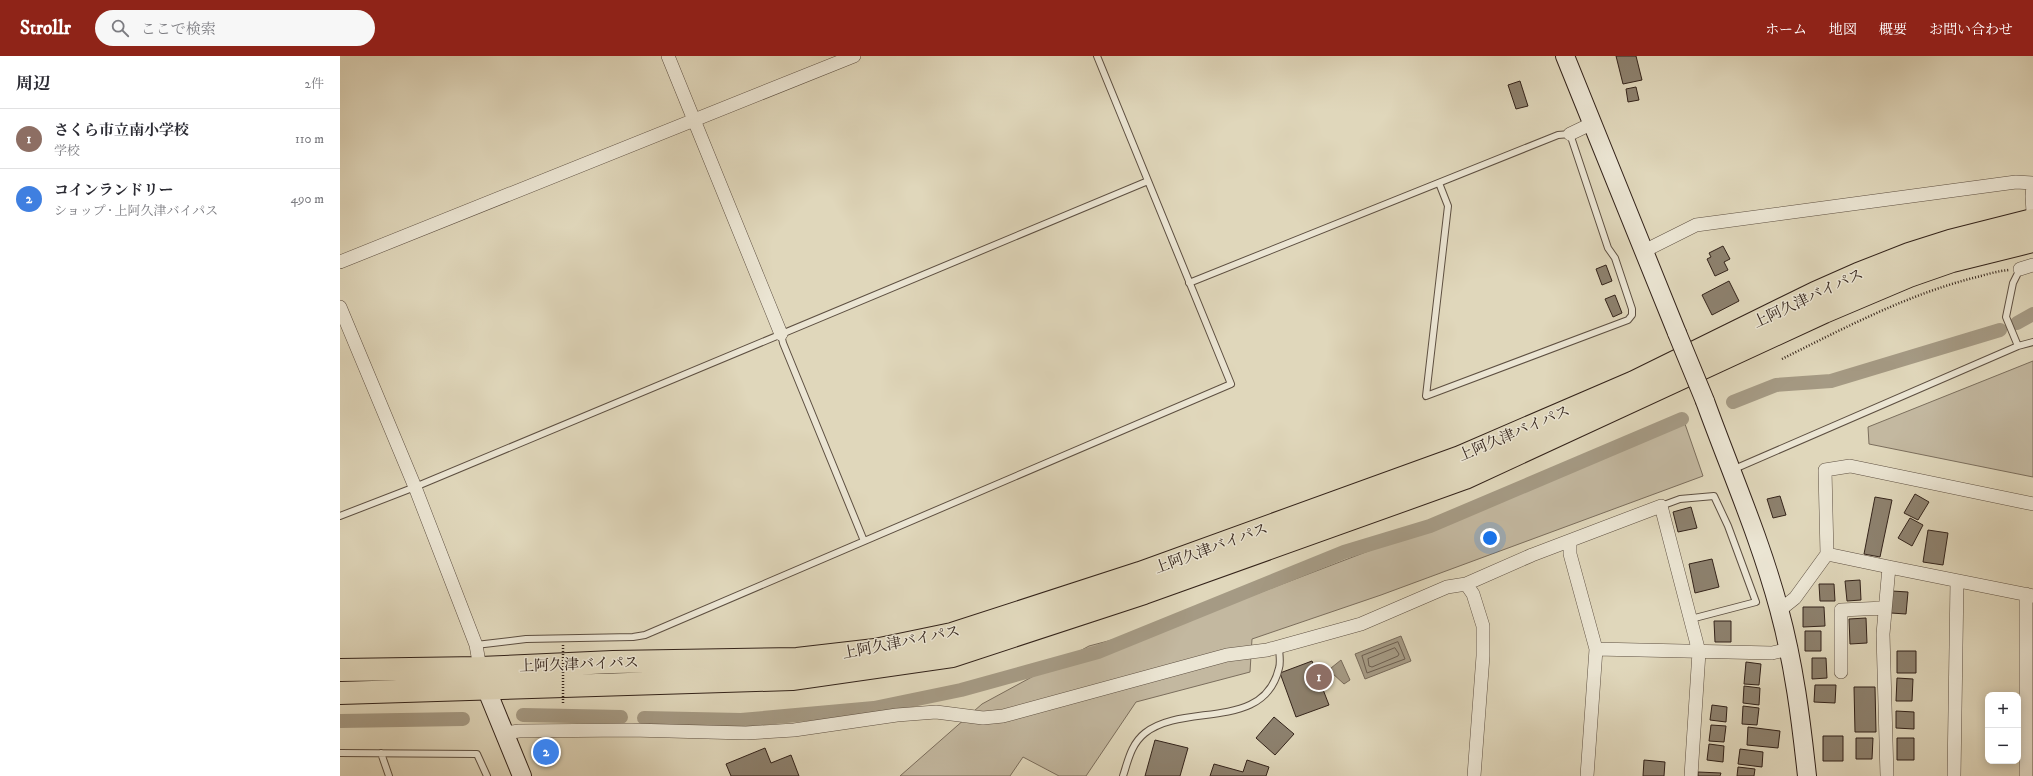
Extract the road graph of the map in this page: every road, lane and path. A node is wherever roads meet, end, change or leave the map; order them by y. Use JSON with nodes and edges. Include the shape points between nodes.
{"nodes":[{"id":1,"x":668,"y":56,"type":"edge"},
{"id":2,"x":854,"y":56,"type":"edge"},
{"id":3,"x":1097,"y":56,"type":"edge"},
{"id":4,"x":1565,"y":56,"type":"edge"},
{"id":5,"x":695,"y":120,"type":"junction"},
{"id":6,"x":1593,"y":123,"type":"junction"},
{"id":7,"x":1570,"y":134,"type":"junction"},
{"id":8,"x":1148,"y":181,"type":"junction"},
{"id":9,"x":1439,"y":183,"type":"junction"},
{"id":10,"x":2033,"y":184,"type":"edge"},
{"id":11,"x":2033,"y":212,"type":"edge"},
{"id":12,"x":2033,"y":220,"type":"edge"},
{"id":13,"x":2033,"y":241,"type":"edge"},
{"id":14,"x":1644,"y":251,"type":"junction"},
{"id":15,"x":340,"y":262,"type":"edge"},
{"id":16,"x":2033,"y":265,"type":"edge"},
{"id":17,"x":2020,"y":269,"type":"junction"},
{"id":18,"x":1189,"y":282,"type":"junction"},
{"id":19,"x":340,"y":307,"type":"edge"},
{"id":20,"x":781,"y":334,"type":"junction"},
{"id":21,"x":2033,"y":342,"type":"edge"},
{"id":22,"x":2018,"y":346,"type":"junction"},
{"id":23,"x":1782,"y":359,"type":"dead end"},
{"id":24,"x":1731,"y":470,"type":"junction"},
{"id":25,"x":415,"y":487,"type":"junction"},
{"id":26,"x":2033,"y":504,"type":"edge"},
{"id":27,"x":1661,"y":506,"type":"junction"},
{"id":28,"x":340,"y":516,"type":"edge"},
{"id":29,"x":864,"y":541,"type":"junction"},
{"id":30,"x":1570,"y":542,"type":"junction"},
{"id":31,"x":1827,"y":554,"type":"junction"},
{"id":32,"x":1889,"y":567,"type":"junction"},
{"id":33,"x":1958,"y":581,"type":"junction"},
{"id":34,"x":1466,"y":584,"type":"junction"},
{"id":35,"x":2030,"y":595,"type":"edge"},
{"id":36,"x":1885,"y":608,"type":"junction"},
{"id":37,"x":1780,"y":610,"type":"junction"},
{"id":38,"x":1691,"y":619,"type":"junction"},
{"id":39,"x":476,"y":645,"type":"junction"},
{"id":40,"x":564,"y":645,"type":"dead end"},
{"id":41,"x":1279,"y":647,"type":"junction"},
{"id":42,"x":1596,"y":649,"type":"junction"},
{"id":43,"x":1789,"y":650,"type":"junction"},
{"id":44,"x":1699,"y":652,"type":"junction"},
{"id":45,"x":480,"y":668,"type":"junction"},
{"id":46,"x":340,"y":670,"type":"edge"},
{"id":47,"x":1841,"y":672,"type":"dead end"},
{"id":48,"x":486,"y":688,"type":"junction"},
{"id":49,"x":340,"y":693,"type":"edge"},
{"id":50,"x":563,"y":703,"type":"dead end"},
{"id":51,"x":504,"y":732,"type":"junction"},
{"id":52,"x":340,"y":753,"type":"edge"},
{"id":53,"x":381,"y":753,"type":"junction"},
{"id":54,"x":389,"y":776,"type":"edge"},
{"id":55,"x":487,"y":776,"type":"edge"},
{"id":56,"x":522,"y":776,"type":"edge"},
{"id":57,"x":1123,"y":776,"type":"edge"},
{"id":58,"x":1474,"y":776,"type":"edge"},
{"id":59,"x":1587,"y":776,"type":"edge"},
{"id":60,"x":1691,"y":776,"type":"edge"},
{"id":61,"x":1807,"y":776,"type":"edge"},
{"id":62,"x":1887,"y":776,"type":"edge"},
{"id":63,"x":1954,"y":776,"type":"edge"},
{"id":64,"x":2026,"y":776,"type":"edge"}],
"edges":[{"from":1,"to":5,"type":"street"},
{"from":2,"to":5,"type":"street"},
{"from":3,"to":8,"type":"lane"},
{"from":4,"to":6,"type":"street"},
{"from":5,"to":15,"type":"street"},
{"from":5,"to":20,"type":"street"},
{"from":6,"to":7,"type":"street"},
{"from":6,"to":14,"type":"street"},
{"from":7,"to":9,"type":"lane","via":[[1558,135]]},
{"from":7,"to":9,"type":"lane","via":[[1608,248],[1615,258],[1632,315],[1628,320],[1426,396],[1448,206]]},
{"from":8,"to":18,"type":"lane"},
{"from":8,"to":20,"type":"lane"},
{"from":9,"to":18,"type":"lane"},
{"from":10,"to":11,"type":"street"},
{"from":10,"to":14,"type":"street","via":[[2016,182],[1696,225]]},
{"from":12,"to":45,"type":"highway","name":"上阿久津バイパス","via":[[1950,240],[1858,274],[1634,382],[1460,457],[1140,574],[952,634],[875,650],[796,660],[613,662]]},
{"from":13,"to":48,"type":"highway","name":"上阿久津バイパス","via":[[1952,261],[1909,276],[1824,312],[1465,478],[1144,593],[952,656],[792,679]]},
{"from":14,"to":24,"type":"street","bridge":true},
{"from":16,"to":17,"type":"street"},
{"from":17,"to":22,"type":"lane","via":[[2013,283],[2006,317]]},
{"from":17,"to":23,"type":"path","via":[[2006,270],[1944,286],[1832,334]]},
{"from":18,"to":29,"type":"lane","via":[[1231,384]]},
{"from":19,"to":25,"type":"street"},
{"from":20,"to":25,"type":"lane"},
{"from":20,"to":29,"type":"lane"},
{"from":21,"to":22,"type":"lane"},
{"from":22,"to":24,"type":"lane"},
{"from":24,"to":37,"type":"street"},
{"from":25,"to":28,"type":"lane"},
{"from":25,"to":39,"type":"street"},
{"from":26,"to":31,"type":"street","via":[[1850,466],[1825,470]]},
{"from":27,"to":30,"type":"street"},
{"from":27,"to":38,"type":"street"},
{"from":27,"to":38,"type":"lane","via":[[1680,499],[1714,496],[1756,602]]},
{"from":29,"to":39,"type":"lane","via":[[645,636],[526,639]]},
{"from":30,"to":34,"type":"street","via":[[1532,555]]},
{"from":30,"to":42,"type":"street","via":[[1570,554]]},
{"from":31,"to":32,"type":"street"},
{"from":31,"to":37,"type":"street","via":[[1795,598]]},
{"from":32,"to":33,"type":"street"},
{"from":32,"to":36,"type":"street"},
{"from":33,"to":35,"type":"street"},
{"from":33,"to":63,"type":"street"},
{"from":34,"to":41,"type":"street","via":[[1447,587],[1361,624]]},
{"from":34,"to":58,"type":"street","via":[[1473,594],[1484,626]]},
{"from":35,"to":64,"type":"street"},
{"from":36,"to":47,"type":"street","via":[[1841,610]]},
{"from":36,"to":62,"type":"street","via":[[1883,634]]},
{"from":37,"to":43,"type":"street"},
{"from":38,"to":44,"type":"street"},
{"from":39,"to":45,"type":"street"},
{"from":40,"to":50,"type":"path","bridge":true},
{"from":41,"to":51,"type":"street","via":[[1227,655],[1002,716],[983,718],[928,713],[897,715],[794,730],[746,733],[631,730]]},
{"from":41,"to":57,"type":"lane","via":[[1280,667],[1271,689],[1252,705],[1232,712],[1161,723],[1144,734],[1131,749]]},
{"from":42,"to":44,"type":"street"},
{"from":42,"to":59,"type":"street"},
{"from":43,"to":44,"type":"street","via":[[1772,653]]},
{"from":43,"to":61,"type":"street"},
{"from":44,"to":60,"type":"street"},
{"from":45,"to":46,"type":"highway","name":"上阿久津バイパス"},
{"from":45,"to":48,"type":"street"},
{"from":48,"to":49,"type":"highway","name":"上阿久津バイパス"},
{"from":48,"to":51,"type":"street"},
{"from":51,"to":56,"type":"street"},
{"from":52,"to":53,"type":"lane"},
{"from":53,"to":54,"type":"lane"},
{"from":53,"to":55,"type":"lane","via":[[477,754]]}]}
